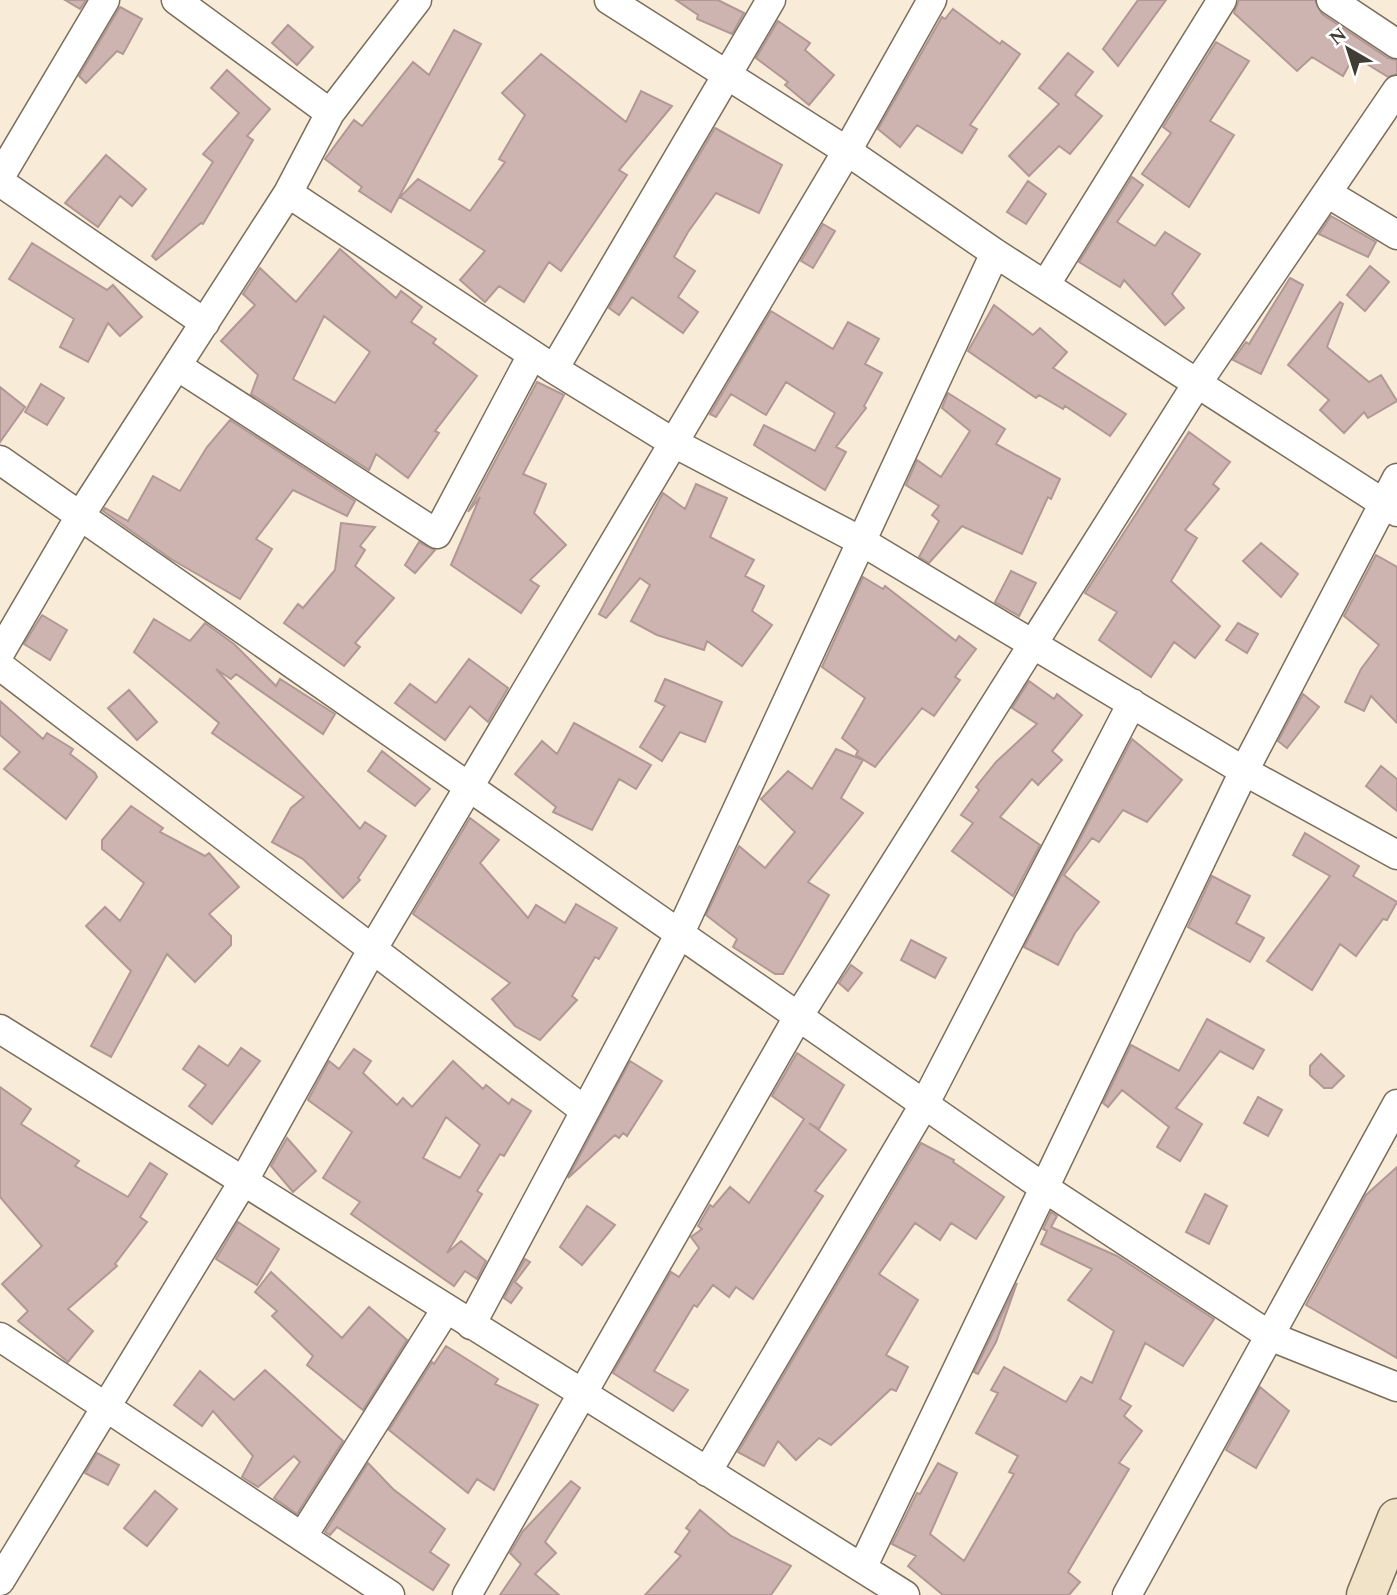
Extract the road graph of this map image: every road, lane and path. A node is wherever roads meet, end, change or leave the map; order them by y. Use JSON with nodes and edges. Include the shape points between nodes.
{"nodes":[{"id":1,"x":105,"y":0,"type":"edge"},
{"id":2,"x":176,"y":0,"type":"edge"},
{"id":3,"x":417,"y":0,"type":"edge"},
{"id":4,"x":609,"y":0,"type":"edge"},
{"id":5,"x":771,"y":0,"type":"edge"},
{"id":6,"x":932,"y":0,"type":"edge"},
{"id":7,"x":1222,"y":0,"type":"edge"},
{"id":8,"x":1331,"y":0,"type":"edge"},
{"id":9,"x":1397,"y":44,"type":"edge"},
{"id":10,"x":727,"y":76,"type":"junction"},
{"id":11,"x":1397,"y":90,"type":"edge"},
{"id":12,"x":330,"y":113,"type":"junction"},
{"id":13,"x":847,"y":151,"type":"junction"},
{"id":14,"x":0,"y":177,"type":"edge"},
{"id":15,"x":0,"y":182,"type":"edge"},
{"id":16,"x":1327,"y":193,"type":"junction"},
{"id":17,"x":288,"y":194,"type":"junction"},
{"id":18,"x":1397,"y":235,"type":"edge"},
{"id":19,"x":995,"y":253,"type":"junction"},
{"id":20,"x":1046,"y":284,"type":"junction"},
{"id":21,"x":205,"y":323,"type":"junction"},
{"id":22,"x":543,"y":362,"type":"junction"},
{"id":23,"x":177,"y":366,"type":"junction"},
{"id":24,"x":1198,"y":382,"type":"junction"},
{"id":25,"x":674,"y":443,"type":"junction"},
{"id":26,"x":0,"y":460,"type":"edge"},
{"id":27,"x":1397,"y":478,"type":"edge"},
{"id":28,"x":1390,"y":507,"type":"edge"},
{"id":29,"x":80,"y":516,"type":"junction"},
{"id":30,"x":861,"y":541,"type":"junction"},
{"id":31,"x":1032,"y":643,"type":"junction"},
{"id":32,"x":0,"y":653,"type":"edge"},
{"id":33,"x":0,"y":666,"type":"edge"},
{"id":34,"x":1132,"y":703,"type":"junction"},
{"id":35,"x":1244,"y":771,"type":"junction"},
{"id":36,"x":467,"y":788,"type":"junction"},
{"id":37,"x":1397,"y":855,"type":"edge"},
{"id":38,"x":679,"y":935,"type":"junction"},
{"id":39,"x":372,"y":950,"type":"junction"},
{"id":40,"x":798,"y":1017,"type":"junction"},
{"id":41,"x":0,"y":1029,"type":"edge"},
{"id":42,"x":1397,"y":1104,"type":"edge"},
{"id":43,"x":924,"y":1105,"type":"junction"},
{"id":44,"x":584,"y":1110,"type":"junction"},
{"id":45,"x":243,"y":1182,"type":"junction"},
{"id":46,"x":1043,"y":1187,"type":"junction"},
{"id":47,"x":446,"y":1309,"type":"junction"},
{"id":48,"x":471,"y":1325,"type":"junction"},
{"id":49,"x":0,"y":1337,"type":"edge"},
{"id":50,"x":1272,"y":1337,"type":"junction"},
{"id":51,"x":1397,"y":1387,"type":"edge"},
{"id":52,"x":582,"y":1393,"type":"junction"},
{"id":53,"x":105,"y":1407,"type":"junction"},
{"id":54,"x":707,"y":1472,"type":"junction"},
{"id":55,"x":1397,"y":1518,"type":"edge"},
{"id":56,"x":302,"y":1537,"type":"junction"},
{"id":57,"x":862,"y":1568,"type":"junction"},
{"id":58,"x":0,"y":1581,"type":"edge"},
{"id":59,"x":390,"y":1595,"type":"edge"},
{"id":60,"x":467,"y":1595,"type":"edge"},
{"id":61,"x":905,"y":1595,"type":"edge"},
{"id":62,"x":1127,"y":1595,"type":"edge"},
{"id":63,"x":1366,"y":1595,"type":"edge"}],
"edges":[{"from":1,"to":14,"type":"street"},
{"from":2,"to":12,"type":"street"},
{"from":3,"to":12,"type":"street"},
{"from":4,"to":10,"type":"street"},
{"from":5,"to":10,"type":"street"},
{"from":6,"to":13,"type":"street"},
{"from":7,"to":20,"type":"street"},
{"from":8,"to":9,"type":"street"},
{"from":10,"to":13,"type":"street"},
{"from":10,"to":22,"type":"street"},
{"from":11,"to":16,"type":"street"},
{"from":12,"to":17,"type":"street"},
{"from":13,"to":19,"type":"street"},
{"from":13,"to":25,"type":"street"},
{"from":15,"to":21,"type":"street"},
{"from":16,"to":18,"type":"street"},
{"from":16,"to":24,"type":"street"},
{"from":17,"to":21,"type":"street"},
{"from":17,"to":22,"type":"street"},
{"from":19,"to":20,"type":"street"},
{"from":19,"to":30,"type":"street"},
{"from":20,"to":24,"type":"street"},
{"from":21,"to":23,"type":"street"},
{"from":22,"to":23,"type":"street","via":[[437,534]]},
{"from":22,"to":25,"type":"street"},
{"from":23,"to":29,"type":"street"},
{"from":24,"to":28,"type":"street"},
{"from":24,"to":31,"type":"street"},
{"from":25,"to":30,"type":"street"},
{"from":25,"to":36,"type":"street"},
{"from":26,"to":29,"type":"street"},
{"from":27,"to":28,"type":"street"},
{"from":28,"to":35,"type":"street"},
{"from":29,"to":32,"type":"street"},
{"from":29,"to":36,"type":"street"},
{"from":30,"to":31,"type":"street"},
{"from":30,"to":38,"type":"street"},
{"from":31,"to":34,"type":"street"},
{"from":31,"to":40,"type":"street"},
{"from":33,"to":39,"type":"street"},
{"from":34,"to":35,"type":"street"},
{"from":34,"to":43,"type":"street"},
{"from":35,"to":37,"type":"street"},
{"from":35,"to":46,"type":"street"},
{"from":36,"to":38,"type":"street"},
{"from":36,"to":39,"type":"street"},
{"from":38,"to":40,"type":"street"},
{"from":38,"to":44,"type":"street"},
{"from":39,"to":44,"type":"street"},
{"from":39,"to":45,"type":"street"},
{"from":40,"to":43,"type":"street"},
{"from":40,"to":52,"type":"street"},
{"from":41,"to":45,"type":"street"},
{"from":42,"to":50,"type":"street"},
{"from":43,"to":46,"type":"street"},
{"from":43,"to":54,"type":"street"},
{"from":44,"to":48,"type":"street"},
{"from":45,"to":47,"type":"street"},
{"from":45,"to":53,"type":"street"},
{"from":46,"to":50,"type":"street"},
{"from":46,"to":57,"type":"street"},
{"from":47,"to":48,"type":"street"},
{"from":47,"to":56,"type":"street"},
{"from":48,"to":52,"type":"street"},
{"from":49,"to":53,"type":"street"},
{"from":50,"to":51,"type":"street"},
{"from":50,"to":62,"type":"street"},
{"from":52,"to":54,"type":"street"},
{"from":52,"to":60,"type":"street"},
{"from":53,"to":56,"type":"street"},
{"from":53,"to":58,"type":"street"},
{"from":54,"to":57,"type":"street"},
{"from":55,"to":63,"type":"street"},
{"from":56,"to":59,"type":"street"},
{"from":57,"to":61,"type":"street"}]}
